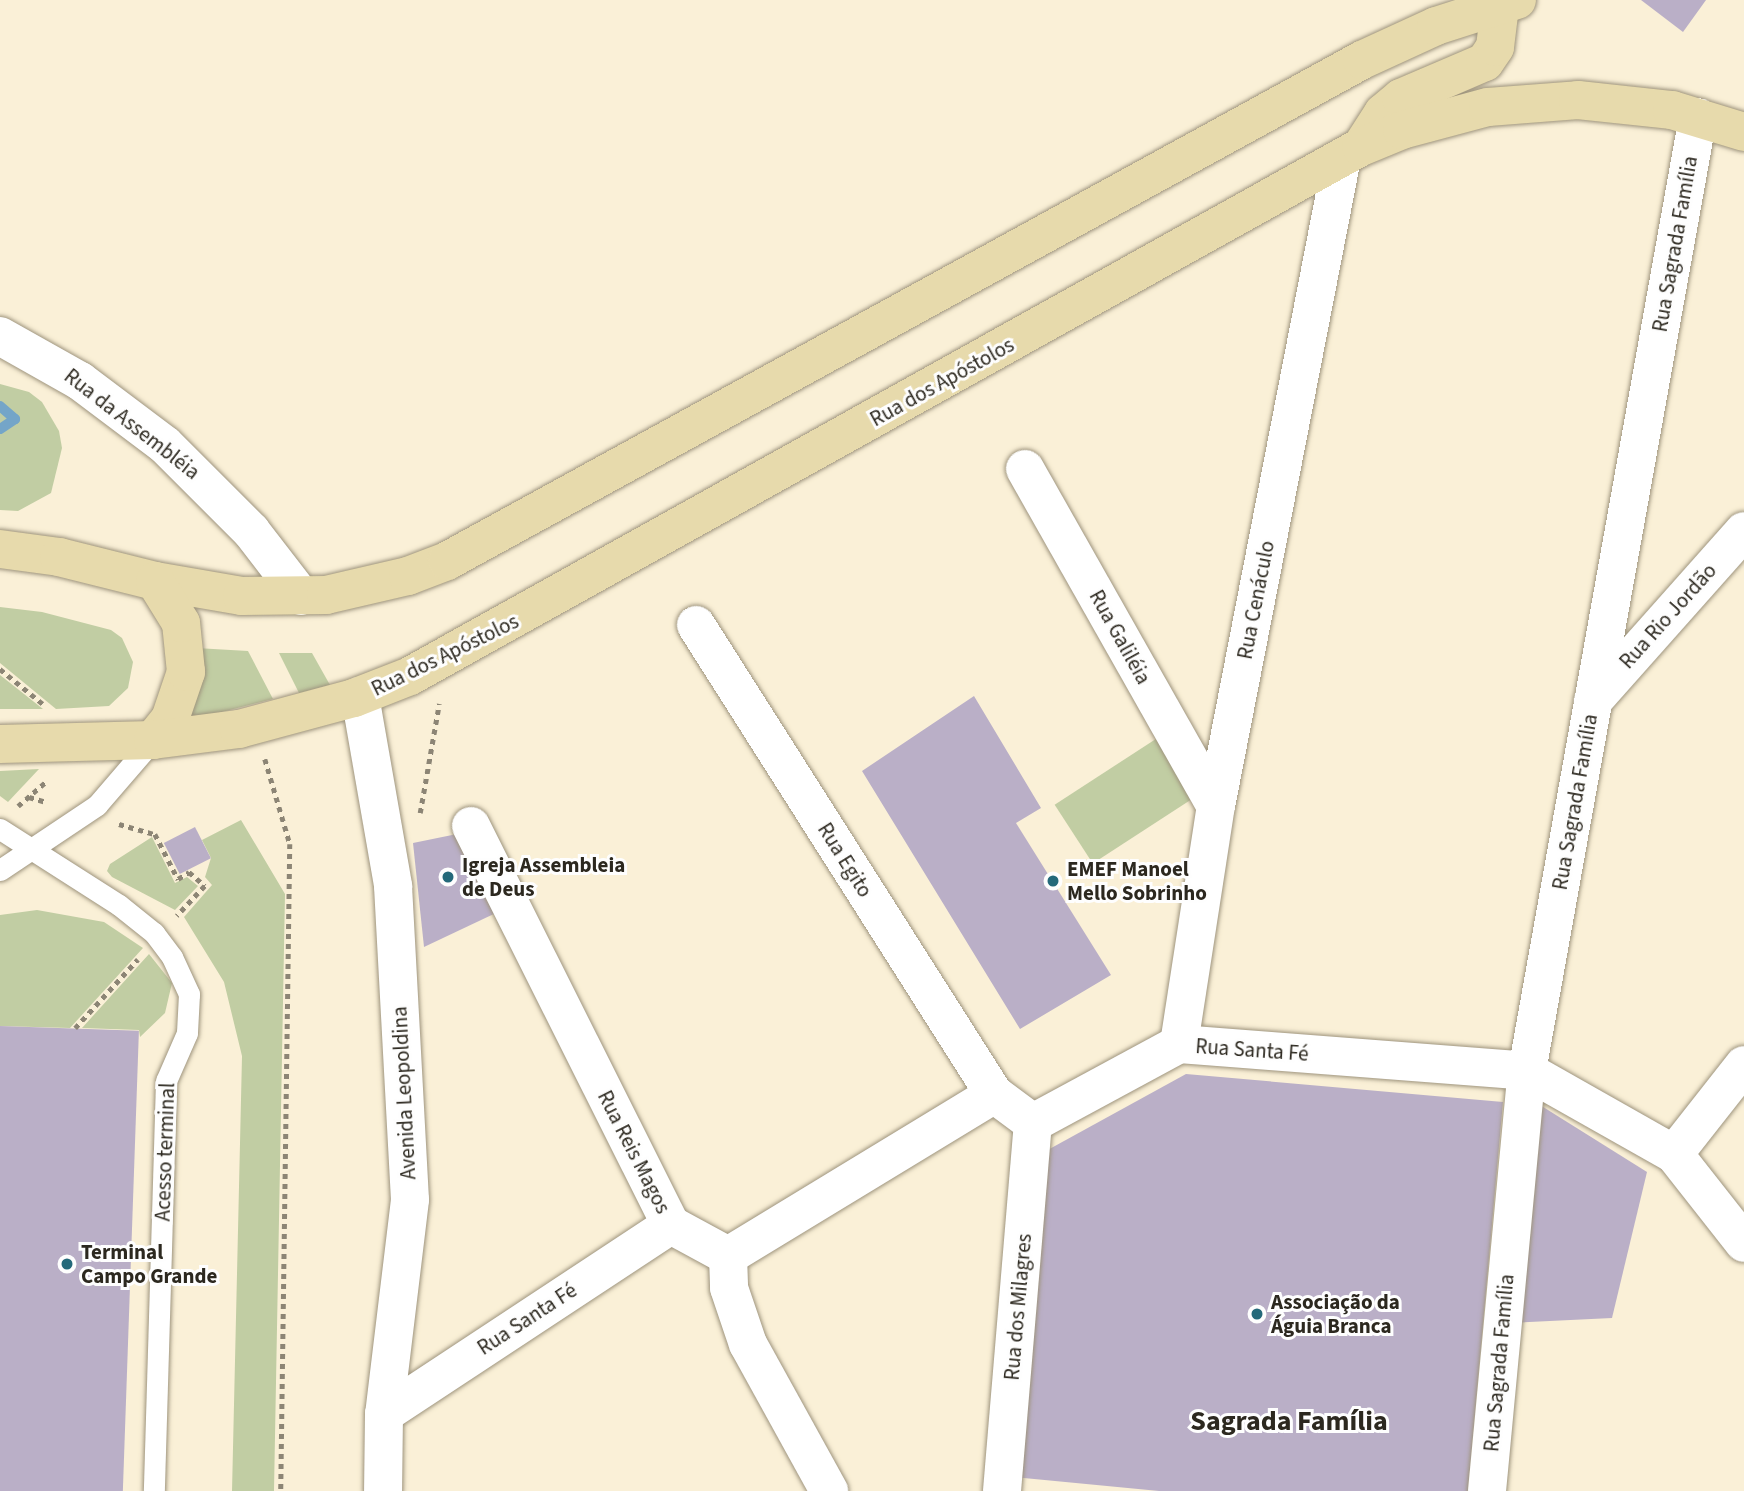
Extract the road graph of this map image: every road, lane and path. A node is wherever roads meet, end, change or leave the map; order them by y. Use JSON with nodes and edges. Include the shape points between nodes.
{"nodes":[{"id":1,"x":1506,"y":2,"type":"edge"},
{"id":2,"x":1698,"y":117,"type":"junction"},
{"id":3,"x":1744,"y":132,"type":"edge"},
{"id":4,"x":1351,"y":152,"type":"junction"},
{"id":5,"x":0,"y":336,"type":"edge"},
{"id":6,"x":1025,"y":469,"type":"dead end"},
{"id":7,"x":1744,"y":531,"type":"edge"},
{"id":8,"x":0,"y":550,"type":"edge"},
{"id":9,"x":155,"y":581,"type":"junction"},
{"id":10,"x":301,"y":596,"type":"junction"},
{"id":11,"x":696,"y":625,"type":"dead end"},
{"id":12,"x":446,"y":658,"type":"junction"},
{"id":13,"x":360,"y":696,"type":"junction"},
{"id":14,"x":1593,"y":701,"type":"junction"},
{"id":15,"x":256,"y":725,"type":"junction"},
{"id":16,"x":153,"y":740,"type":"junction"},
{"id":17,"x":0,"y":744,"type":"edge"},
{"id":18,"x":50,"y":778,"type":"dead end"},
{"id":19,"x":1216,"y":806,"type":"junction"},
{"id":20,"x":420,"y":816,"type":"dead end"},
{"id":21,"x":4,"y":820,"type":"edge"},
{"id":22,"x":471,"y":826,"type":"dead end"},
{"id":23,"x":34,"y":848,"type":"junction"},
{"id":24,"x":0,"y":870,"type":"edge"},
{"id":25,"x":1179,"y":1044,"type":"junction"},
{"id":26,"x":1744,"y":1065,"type":"edge"},
{"id":27,"x":1527,"y":1071,"type":"junction"},
{"id":28,"x":993,"y":1094,"type":"junction"},
{"id":29,"x":1033,"y":1124,"type":"junction"},
{"id":30,"x":1674,"y":1154,"type":"junction"},
{"id":31,"x":671,"y":1225,"type":"junction"},
{"id":32,"x":1744,"y":1243,"type":"edge"},
{"id":33,"x":728,"y":1256,"type":"junction"},
{"id":34,"x":384,"y":1414,"type":"junction"},
{"id":35,"x":154,"y":1491,"type":"edge"},
{"id":36,"x":281,"y":1491,"type":"edge"},
{"id":37,"x":383,"y":1491,"type":"edge"},
{"id":38,"x":829,"y":1491,"type":"edge"},
{"id":39,"x":1002,"y":1491,"type":"edge"},
{"id":40,"x":1487,"y":1491,"type":"edge"}],
"edges":[{"from":1,"to":4,"type":"main road","via":[[1495,47],[1485,62],[1401,98],[1382,113]]},
{"from":1,"to":10,"type":"main road","via":[[1436,26],[1362,60],[447,561],[368,588]]},
{"from":2,"to":3,"type":"main road","name":"Rua dos Apóstolos"},
{"from":2,"to":4,"type":"main road","name":"Rua dos Apóstolos","via":[[1625,103],[1532,101],[1444,117]]},
{"from":2,"to":14,"type":"street","name":"Rua Sagrada Família"},
{"from":4,"to":12,"type":"main road","name":"Rua dos Apóstolos"},
{"from":4,"to":19,"type":"street","name":"Rua Cenáculo"},
{"from":5,"to":10,"type":"street","name":"Rua da Assembléia","via":[[67,373],[195,472],[251,531]]},
{"from":6,"to":19,"type":"street","name":"Rua Galiléia"},
{"from":7,"to":14,"type":"street","name":"Rua Rio Jordão"},
{"from":8,"to":9,"type":"main road","via":[[59,556]]},
{"from":9,"to":10,"type":"main road","via":[[242,596]]},
{"from":9,"to":16,"type":"main road","via":[[170,601],[186,648],[181,696]]},
{"from":11,"to":28,"type":"street","name":"Rua Egito"},
{"from":12,"to":13,"type":"main road","name":"Rua dos Apóstolos"},
{"from":12,"to":20,"type":"path"},
{"from":13,"to":15,"type":"main road","name":"Rua dos Apóstolos"},
{"from":13,"to":34,"type":"street","name":"Avenida Leopoldina","via":[[393,886],[410,1200]]},
{"from":14,"to":27,"type":"street","name":"Rua Sagrada Família"},
{"from":15,"to":16,"type":"main road","name":"Rua dos Apóstolos"},
{"from":15,"to":36,"type":"path","via":[[290,844]]},
{"from":16,"to":17,"type":"main road","name":"Rua dos Apóstolos"},
{"from":16,"to":23,"type":"lane","via":[[97,805]]},
{"from":18,"to":21,"type":"path"},
{"from":19,"to":25,"type":"street","name":"Rua Cenáculo"},
{"from":21,"to":23,"type":"lane","name":"Acesso terminal"},
{"from":22,"to":31,"type":"street","name":"Rua Reis Magos"},
{"from":23,"to":24,"type":"lane"},
{"from":23,"to":35,"type":"lane","name":"Acesso terminal","via":[[154,933],[173,957],[189,994],[187,1033],[166,1081]]},
{"from":25,"to":27,"type":"street","name":"Rua Santa Fé"},
{"from":25,"to":29,"type":"street","name":"Rua Santa Fé"},
{"from":26,"to":30,"type":"street"},
{"from":27,"to":30,"type":"street","name":"Rua Santa Fé"},
{"from":27,"to":40,"type":"street","name":"Rua Sagrada Família"},
{"from":28,"to":29,"type":"street"},
{"from":28,"to":33,"type":"street"},
{"from":29,"to":39,"type":"street","name":"Rua dos Milagres"},
{"from":30,"to":32,"type":"street","name":"Rua Santa Fé"},
{"from":31,"to":33,"type":"street","name":"Rua Reis Magos"},
{"from":31,"to":34,"type":"street","name":"Rua Santa Fé"},
{"from":33,"to":38,"type":"street","via":[[729,1288],[748,1344]]},
{"from":34,"to":37,"type":"street","name":"Avenida Leopoldina"}]}
